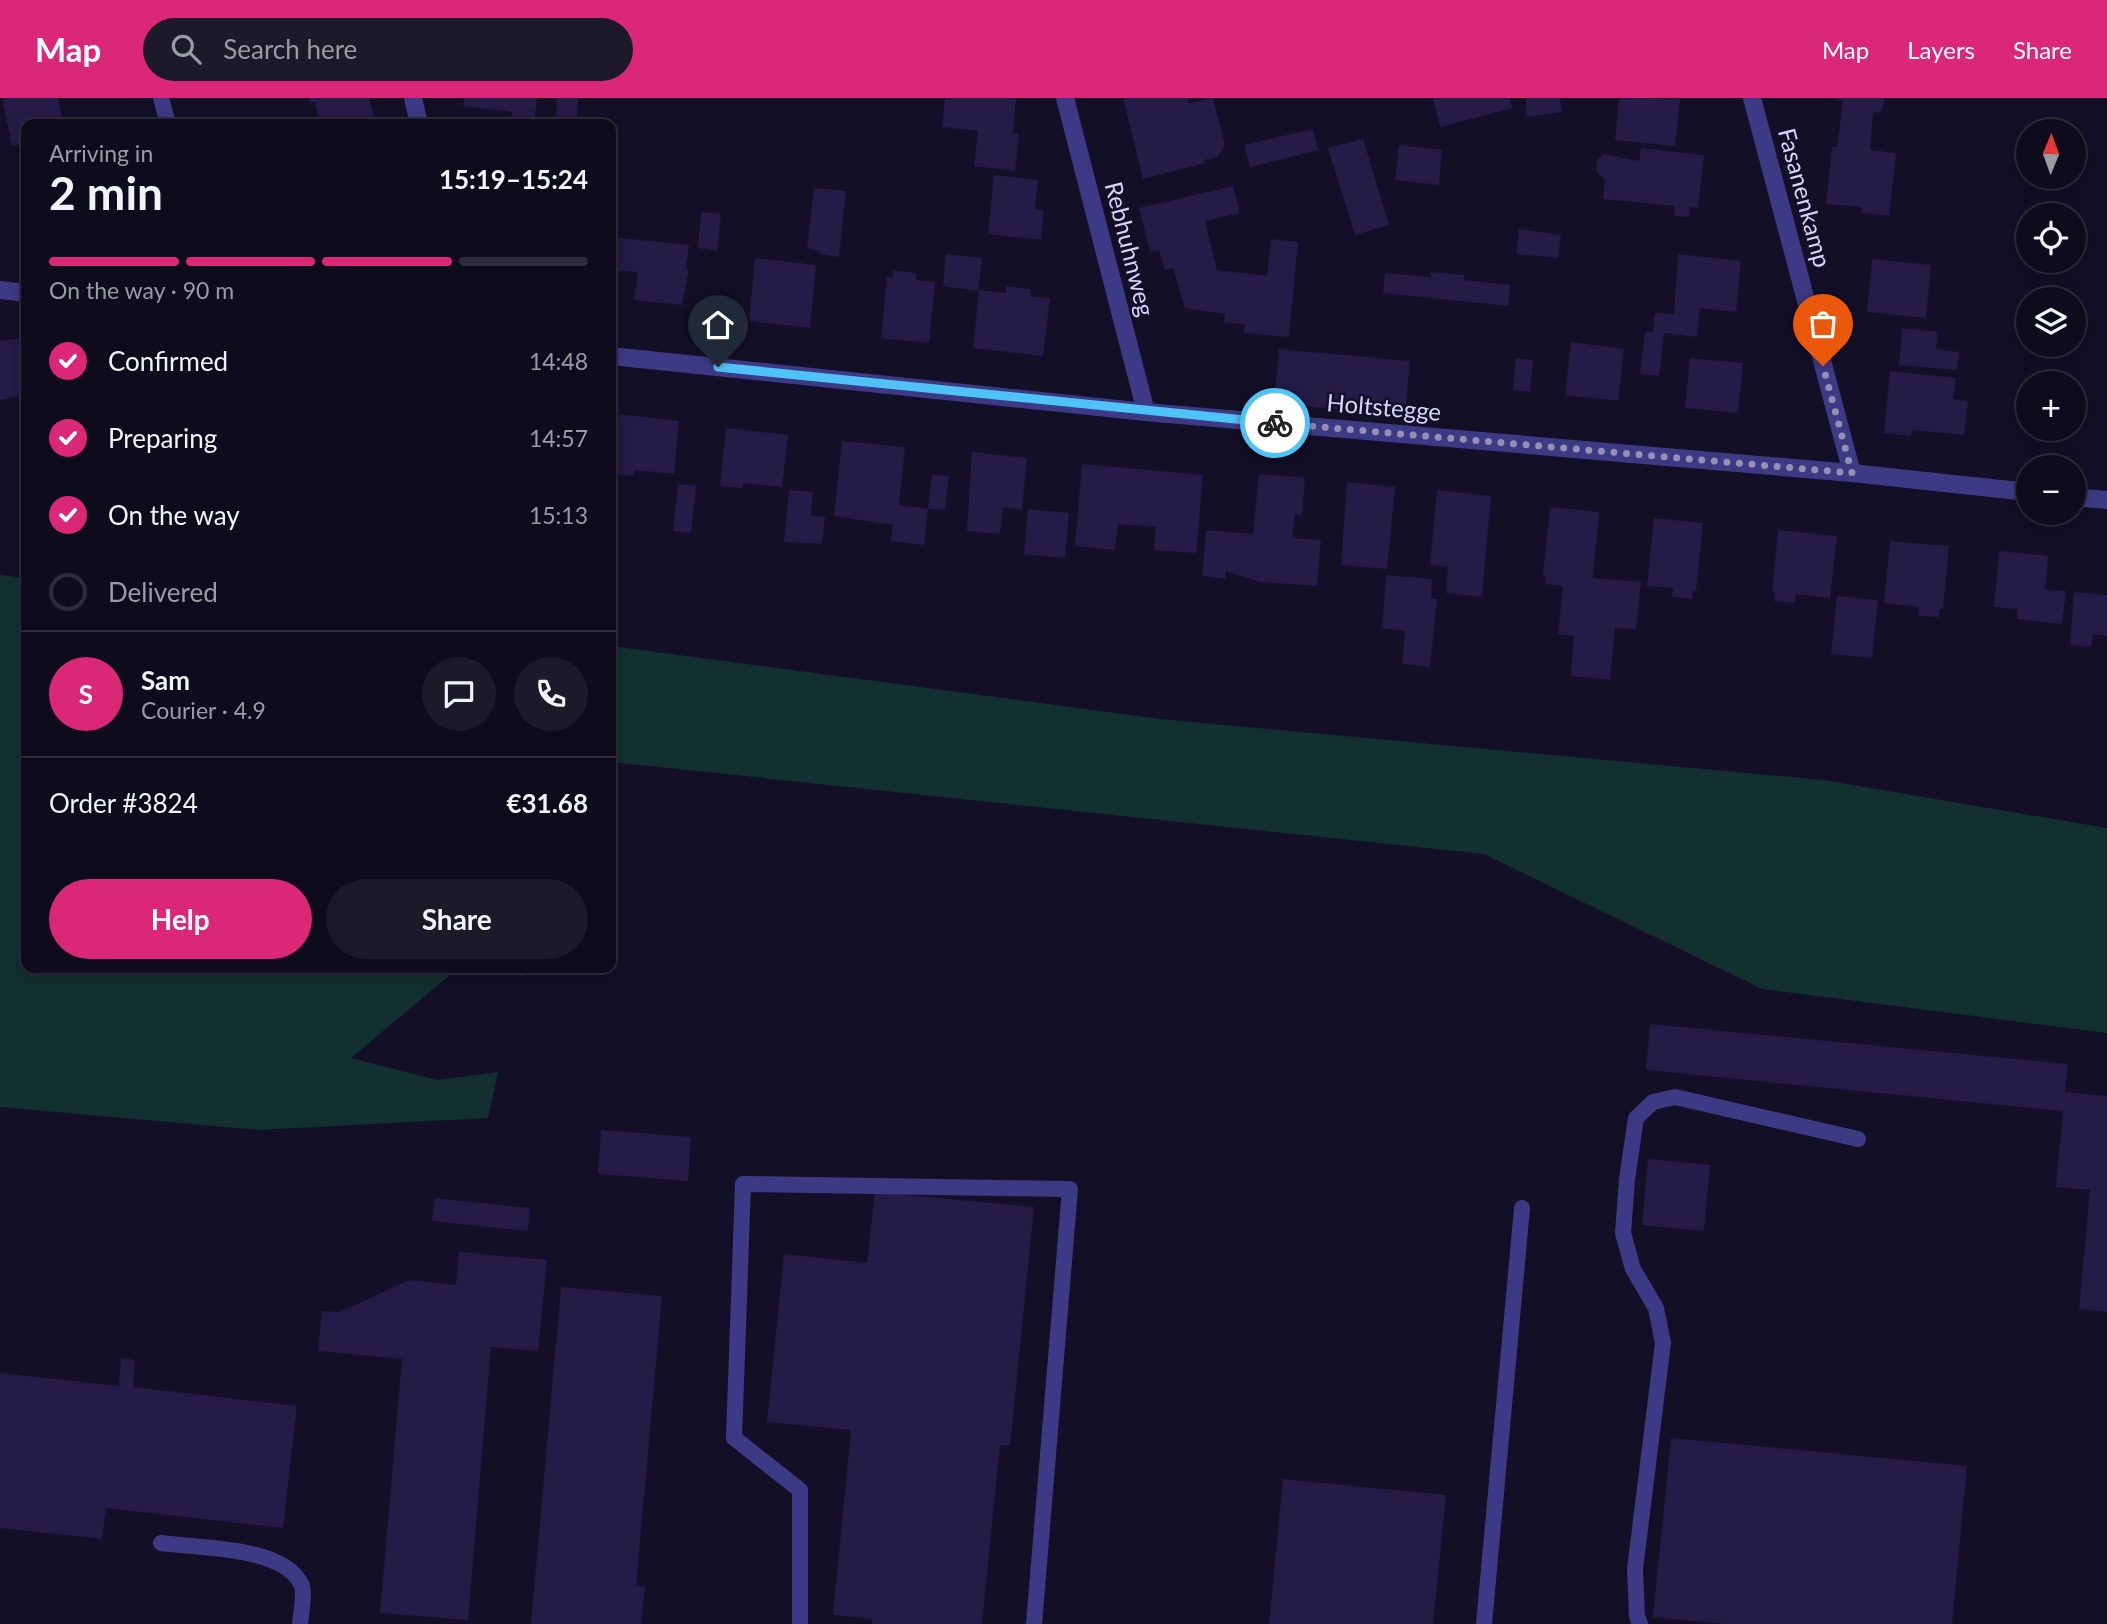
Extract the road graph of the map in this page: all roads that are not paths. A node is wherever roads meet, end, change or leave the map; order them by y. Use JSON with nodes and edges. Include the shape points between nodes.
{"nodes":[{"id":1,"x":161,"y":98,"type":"edge"},
{"id":2,"x":413,"y":98,"type":"edge"},
{"id":3,"x":1065,"y":98,"type":"edge"},
{"id":4,"x":1752,"y":98,"type":"edge"},
{"id":5,"x":167,"y":119,"type":"edge"},
{"id":6,"x":418,"y":119,"type":"edge"},
{"id":7,"x":0,"y":290,"type":"edge"},
{"id":8,"x":21,"y":292,"type":"edge"},
{"id":9,"x":616,"y":357,"type":"edge"},
{"id":10,"x":1146,"y":412,"type":"junction"},
{"id":11,"x":1852,"y":473,"type":"junction"},
{"id":12,"x":2016,"y":491,"type":"edge"},
{"id":13,"x":2086,"y":498,"type":"edge"},
{"id":14,"x":2107,"y":500,"type":"edge"},
{"id":15,"x":1858,"y":1139,"type":"dead end"},
{"id":16,"x":1522,"y":1209,"type":"dead end"},
{"id":17,"x":161,"y":1544,"type":"dead end"},
{"id":18,"x":300,"y":1624,"type":"edge"},
{"id":19,"x":800,"y":1624,"type":"edge"},
{"id":20,"x":1034,"y":1624,"type":"edge"},
{"id":21,"x":1484,"y":1624,"type":"edge"},
{"id":22,"x":1640,"y":1624,"type":"edge"}],
"edges":[{"from":1,"to":5,"type":"lane"},
{"from":2,"to":6,"type":"street"},
{"from":3,"to":10,"type":"street","name":"Rebhuhnweg"},
{"from":4,"to":11,"type":"street","name":"Fasanenkamp"},
{"from":7,"to":8,"type":"street"},
{"from":9,"to":10,"type":"street","name":"Holtstegge"},
{"from":10,"to":11,"type":"street","name":"Holtstegge"},
{"from":11,"to":12,"type":"street","name":"Holtstegge"},
{"from":13,"to":14,"type":"street"},
{"from":15,"to":22,"type":"lane","via":[[1675,1097],[1653,1102],[1636,1118],[1623,1233],[1633,1269],[1656,1308],[1663,1343],[1635,1569]]},
{"from":16,"to":21,"type":"lane"},
{"from":17,"to":18,"type":"lane","via":[[270,1557],[291,1569],[303,1588]]},
{"from":19,"to":20,"type":"lane","via":[[800,1490],[734,1438],[743,1184],[1070,1189]]}]}
